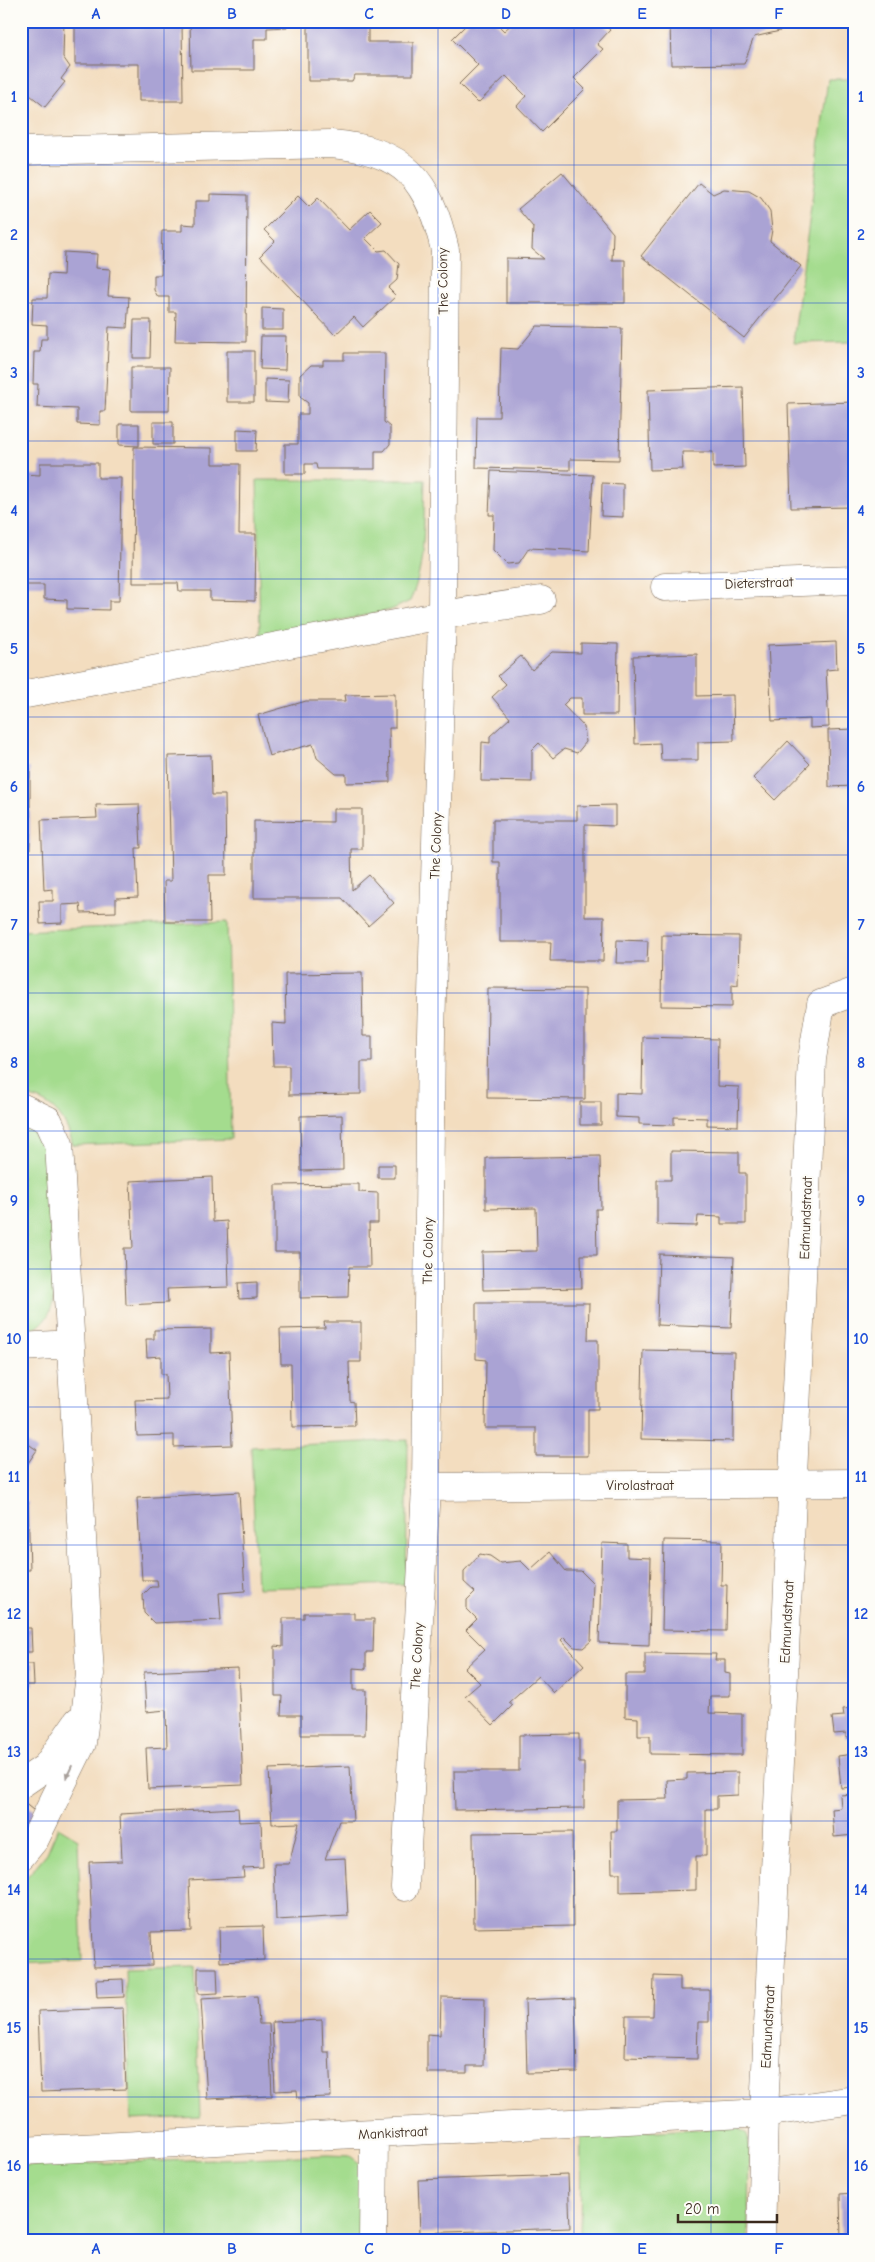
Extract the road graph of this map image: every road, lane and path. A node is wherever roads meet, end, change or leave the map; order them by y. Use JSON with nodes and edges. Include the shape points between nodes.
{"nodes":[{"id":1,"x":21,"y":151,"type":"edge"},
{"id":2,"x":854,"y":580,"type":"edge"},
{"id":3,"x":665,"y":587,"type":"dead end"},
{"id":4,"x":541,"y":600,"type":"dead end"},
{"id":5,"x":442,"y":615,"type":"junction"},
{"id":6,"x":21,"y":695,"type":"edge"},
{"id":7,"x":854,"y":992,"type":"edge"},
{"id":8,"x":21,"y":1107,"type":"edge"},
{"id":9,"x":70,"y":1344,"type":"junction"},
{"id":10,"x":21,"y":1347,"type":"edge"},
{"id":11,"x":854,"y":1483,"type":"edge"},
{"id":12,"x":794,"y":1484,"type":"junction"},
{"id":13,"x":426,"y":1487,"type":"junction"},
{"id":14,"x":87,"y":1708,"type":"junction"},
{"id":15,"x":21,"y":1784,"type":"edge"},
{"id":16,"x":21,"y":1856,"type":"edge"},
{"id":17,"x":405,"y":1886,"type":"dead end"},
{"id":18,"x":854,"y":2100,"type":"edge"},
{"id":19,"x":764,"y":2113,"type":"junction"},
{"id":20,"x":374,"y":2134,"type":"junction"},
{"id":21,"x":21,"y":2152,"type":"edge"},
{"id":22,"x":373,"y":2241,"type":"edge"},
{"id":23,"x":761,"y":2241,"type":"edge"}],
"edges":[{"from":1,"to":5,"type":"street","name":"The Colony","via":[[331,144],[359,146],[377,152],[400,164],[415,178],[428,196],[444,250]]},
{"from":2,"to":3,"type":"street","name":"Dieterstraat"},
{"from":4,"to":5,"type":"street"},
{"from":5,"to":6,"type":"street"},
{"from":5,"to":13,"type":"street","name":"The Colony","via":[[431,1034]]},
{"from":7,"to":12,"type":"street","name":"Edmundstraat","via":[[820,1004],[812,1059]]},
{"from":8,"to":9,"type":"street","via":[[48,1120],[59,1144]]},
{"from":9,"to":10,"type":"street"},
{"from":9,"to":14,"type":"street","via":[[90,1674]]},
{"from":11,"to":12,"type":"street","name":"Virolastraat"},
{"from":12,"to":13,"type":"street","name":"Virolastraat"},
{"from":12,"to":19,"type":"street","name":"Edmundstraat"},
{"from":13,"to":17,"type":"street","name":"The Colony"},
{"from":14,"to":15,"type":"street","via":[[46,1767]]},
{"from":14,"to":16,"type":"street","one_way":true,"via":[[82,1744],[40,1832]]},
{"from":18,"to":19,"type":"street","name":"Mankistraat"},
{"from":19,"to":20,"type":"street","name":"Mankistraat"},
{"from":19,"to":23,"type":"street","name":"Edmundstraat"},
{"from":20,"to":21,"type":"street","name":"Mankistraat"},
{"from":20,"to":22,"type":"street"}]}
